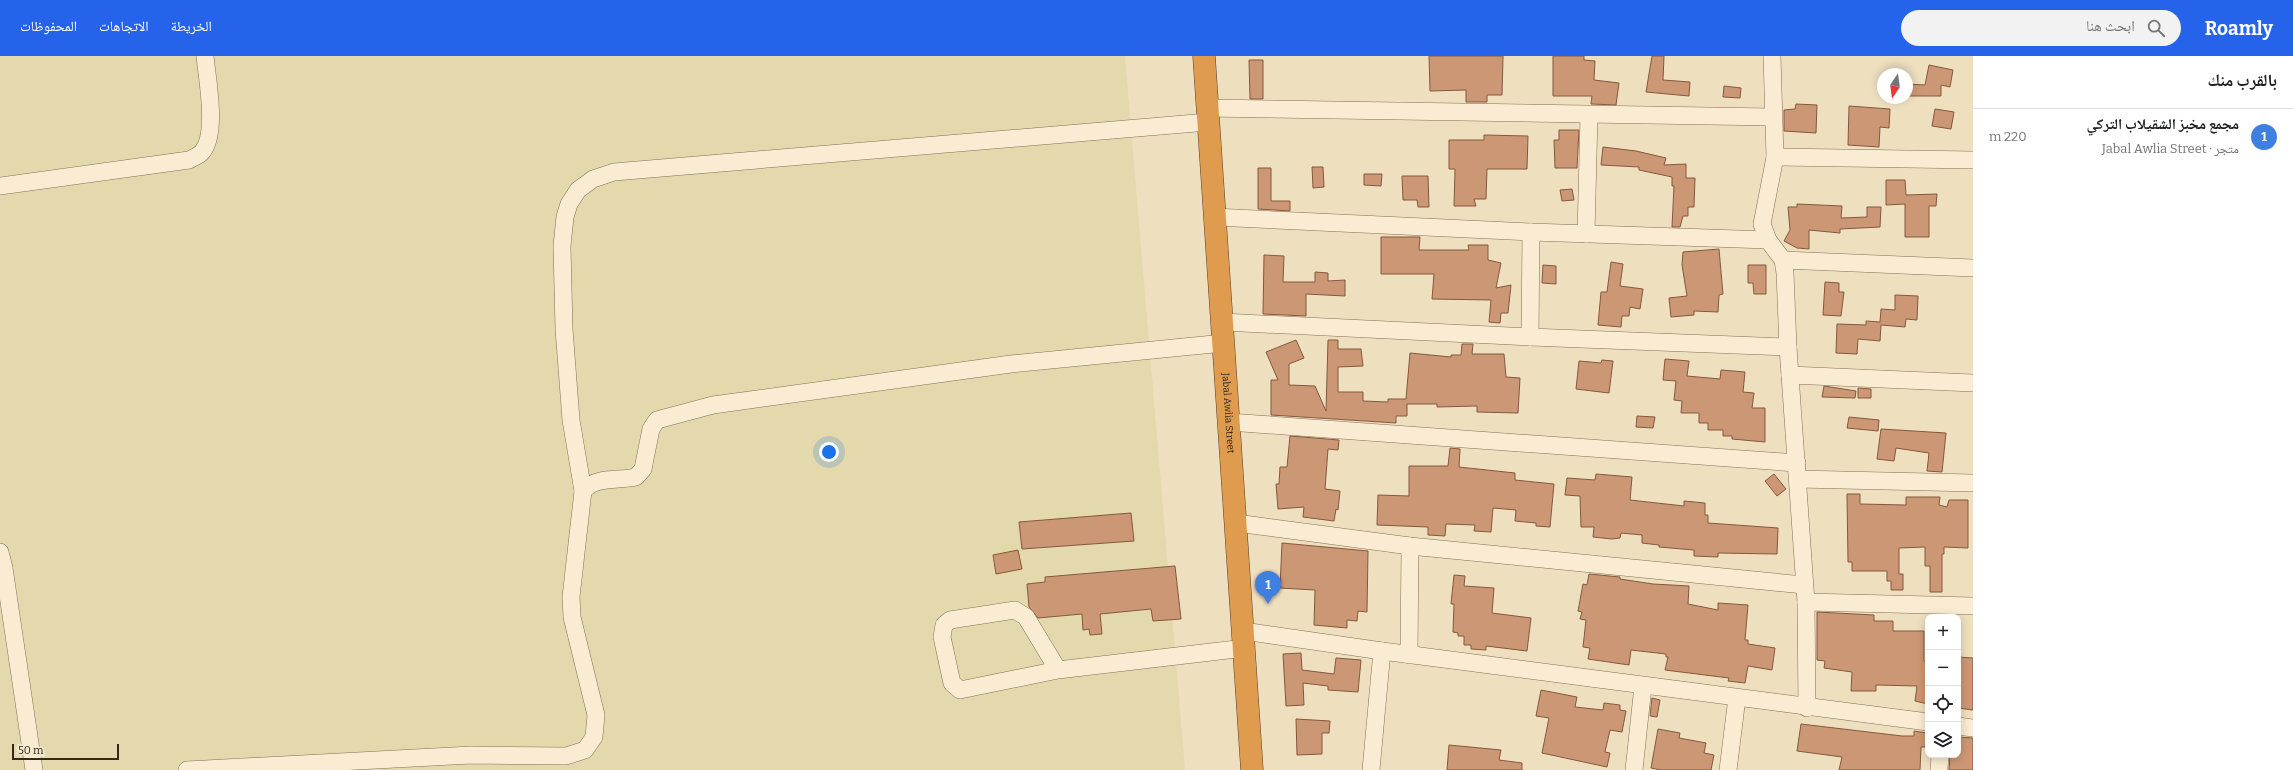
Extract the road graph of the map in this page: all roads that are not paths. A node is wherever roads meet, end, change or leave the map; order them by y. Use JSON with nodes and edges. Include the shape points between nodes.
{"nodes":[{"id":1,"x":205,"y":56,"type":"edge"},
{"id":2,"x":1204,"y":56,"type":"edge"},
{"id":3,"x":1772,"y":56,"type":"edge"},
{"id":4,"x":1207,"y":115,"type":"junction"},
{"id":5,"x":1589,"y":116,"type":"junction"},
{"id":6,"x":1772,"y":117,"type":"junction"},
{"id":7,"x":1775,"y":157,"type":"junction"},
{"id":8,"x":1973,"y":160,"type":"edge"},
{"id":9,"x":0,"y":186,"type":"edge"},
{"id":10,"x":1214,"y":217,"type":"junction"},
{"id":11,"x":1531,"y":232,"type":"junction"},
{"id":12,"x":1586,"y":234,"type":"junction"},
{"id":13,"x":1768,"y":240,"type":"junction"},
{"id":14,"x":1783,"y":260,"type":"junction"},
{"id":15,"x":1973,"y":268,"type":"edge"},
{"id":16,"x":1222,"y":322,"type":"junction"},
{"id":17,"x":1530,"y":337,"type":"junction"},
{"id":18,"x":1224,"y":343,"type":"junction"},
{"id":19,"x":1788,"y":346,"type":"junction"},
{"id":20,"x":1790,"y":374,"type":"junction"},
{"id":21,"x":1973,"y":383,"type":"edge"},
{"id":22,"x":1229,"y":422,"type":"junction"},
{"id":23,"x":1797,"y":471,"type":"junction"},
{"id":24,"x":1973,"y":483,"type":"edge"},
{"id":25,"x":583,"y":491,"type":"junction"},
{"id":26,"x":1236,"y":523,"type":"junction"},
{"id":27,"x":1410,"y":546,"type":"junction"},
{"id":28,"x":0,"y":552,"type":"edge"},
{"id":29,"x":1805,"y":594,"type":"junction"},
{"id":30,"x":1973,"y":606,"type":"edge"},
{"id":31,"x":1244,"y":639,"type":"junction"},
{"id":32,"x":1382,"y":651,"type":"junction"},
{"id":33,"x":1409,"y":655,"type":"junction"},
{"id":34,"x":1058,"y":670,"type":"junction"},
{"id":35,"x":1643,"y":686,"type":"junction"},
{"id":36,"x":1737,"y":698,"type":"junction"},
{"id":37,"x":1807,"y":708,"type":"junction"},
{"id":38,"x":1925,"y":722,"type":"edge"},
{"id":39,"x":1961,"y":726,"type":"edge"},
{"id":40,"x":1973,"y":728,"type":"edge"},
{"id":41,"x":1940,"y":758,"type":"edge"},
{"id":42,"x":34,"y":770,"type":"edge"},
{"id":43,"x":187,"y":770,"type":"edge"},
{"id":44,"x":1252,"y":770,"type":"edge"},
{"id":45,"x":1371,"y":770,"type":"edge"},
{"id":46,"x":1634,"y":770,"type":"edge"},
{"id":47,"x":1728,"y":770,"type":"edge"},
{"id":48,"x":1939,"y":770,"type":"edge"}],
"edges":[{"from":1,"to":9,"type":"street","via":[[211,125],[208,142],[201,153],[189,160]]},
{"from":2,"to":4,"type":"highway","name":"Jabal Awlia Street"},
{"from":3,"to":6,"type":"street"},
{"from":4,"to":5,"type":"street"},
{"from":4,"to":10,"type":"highway","name":"Jabal Awlia Street"},
{"from":4,"to":25,"type":"street","via":[[614,172],[593,179],[578,190],[569,204],[562,246],[564,329],[571,420]]},
{"from":5,"to":6,"type":"street"},
{"from":5,"to":12,"type":"street"},
{"from":6,"to":7,"type":"street"},
{"from":7,"to":8,"type":"street"},
{"from":7,"to":13,"type":"street","via":[[1763,218],[1763,232]]},
{"from":10,"to":11,"type":"street"},
{"from":10,"to":16,"type":"highway","name":"Jabal Awlia Street"},
{"from":11,"to":12,"type":"street"},
{"from":11,"to":17,"type":"street"},
{"from":12,"to":13,"type":"street"},
{"from":13,"to":14,"type":"street"},
{"from":14,"to":15,"type":"street"},
{"from":14,"to":19,"type":"street","via":[[1787,286]]},
{"from":16,"to":17,"type":"street"},
{"from":16,"to":18,"type":"highway","name":"Jabal Awlia Street"},
{"from":17,"to":19,"type":"street"},
{"from":18,"to":22,"type":"highway","name":"Jabal Awlia Street"},
{"from":18,"to":25,"type":"street","via":[[1011,364],[713,405],[657,420],[651,429],[643,469],[636,477],[600,480],[589,484]]},
{"from":19,"to":20,"type":"street"},
{"from":20,"to":21,"type":"street"},
{"from":20,"to":23,"type":"street"},
{"from":22,"to":23,"type":"street"},
{"from":22,"to":26,"type":"highway","name":"Jabal Awlia Street"},
{"from":23,"to":24,"type":"street"},
{"from":23,"to":29,"type":"street"},
{"from":25,"to":43,"type":"street","via":[[571,597],[572,616],[596,715],[594,738],[585,750],[566,756],[471,755]]},
{"from":26,"to":27,"type":"street"},
{"from":26,"to":31,"type":"highway","name":"Jabal Awlia Street"},
{"from":27,"to":29,"type":"street"},
{"from":27,"to":33,"type":"street"},
{"from":28,"to":42,"type":"street"},
{"from":29,"to":30,"type":"street"},
{"from":29,"to":37,"type":"street"},
{"from":31,"to":32,"type":"street"},
{"from":31,"to":34,"type":"street"},
{"from":31,"to":44,"type":"highway","name":"Jabal Awlia Street"},
{"from":32,"to":33,"type":"street"},
{"from":32,"to":45,"type":"street"},
{"from":33,"to":35,"type":"street"},
{"from":34,"to":34,"type":"street","via":[[960,690],[952,683],[942,637],[943,628],[950,620],[1015,610],[1026,617]]},
{"from":35,"to":36,"type":"street"},
{"from":35,"to":46,"type":"street"},
{"from":36,"to":37,"type":"street"},
{"from":36,"to":47,"type":"street"},
{"from":37,"to":38,"type":"street"},
{"from":39,"to":40,"type":"street"},
{"from":41,"to":48,"type":"street"}]}
